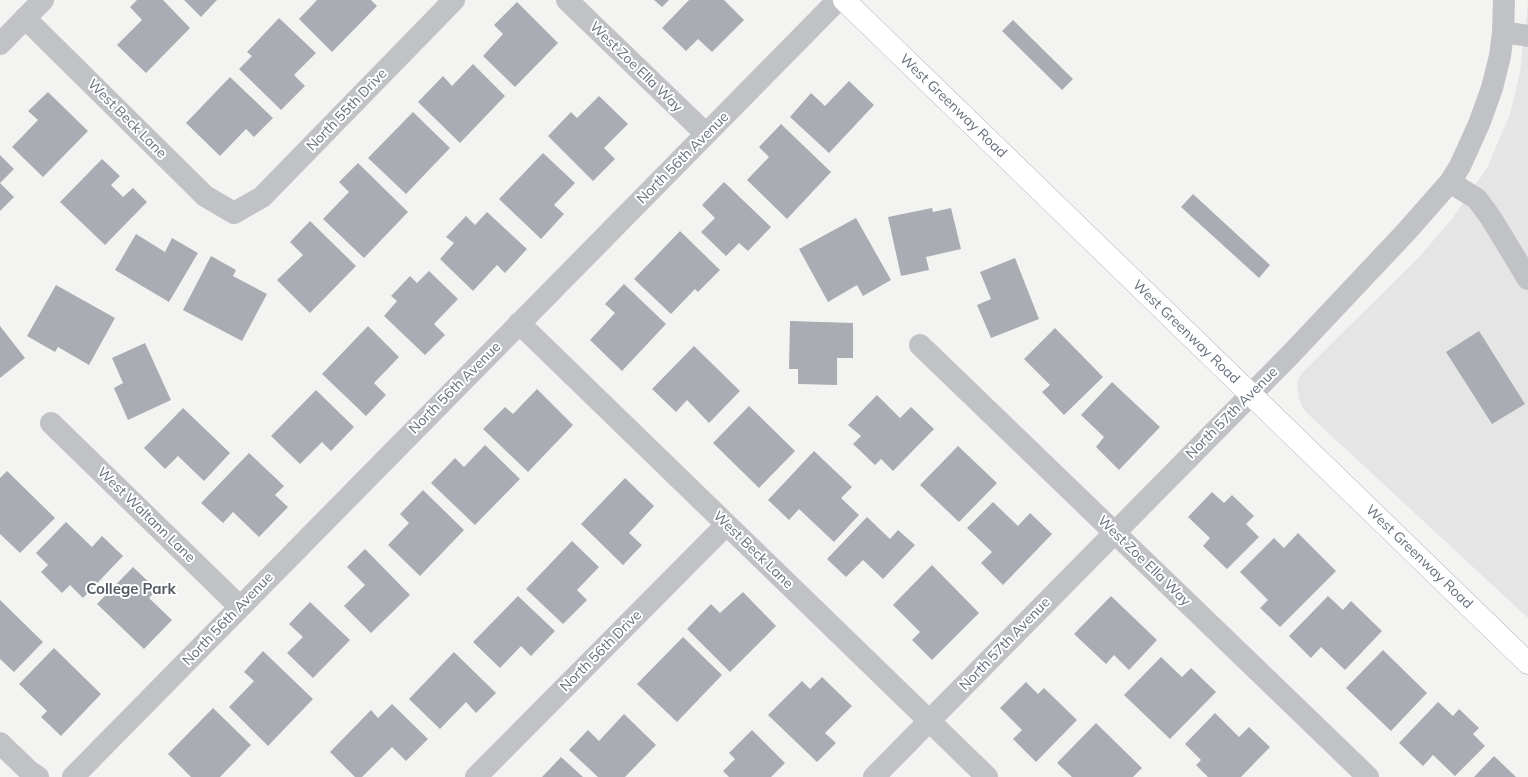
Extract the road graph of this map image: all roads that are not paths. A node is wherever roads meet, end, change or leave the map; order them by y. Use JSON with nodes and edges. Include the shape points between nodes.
{"nodes":[{"id":1,"x":43,"y":0,"type":"edge"},
{"id":2,"x":454,"y":0,"type":"edge"},
{"id":3,"x":567,"y":0,"type":"edge"},
{"id":4,"x":838,"y":0,"type":"edge"},
{"id":5,"x":844,"y":0,"type":"edge"},
{"id":6,"x":1504,"y":0,"type":"edge"},
{"id":7,"x":25,"y":18,"type":"junction"},
{"id":8,"x":1503,"y":32,"type":"junction"},
{"id":9,"x":1528,"y":36,"type":"edge"},
{"id":10,"x":0,"y":44,"type":"edge"},
{"id":11,"x":706,"y":134,"type":"junction"},
{"id":12,"x":1450,"y":182,"type":"junction"},
{"id":13,"x":234,"y":213,"type":"joint"},
{"id":14,"x":1528,"y":279,"type":"edge"},
{"id":15,"x":519,"y":323,"type":"junction"},
{"id":16,"x":920,"y":345,"type":"dead end"},
{"id":17,"x":1251,"y":395,"type":"junction"},
{"id":18,"x":51,"y":423,"type":"dead end"},
{"id":19,"x":726,"y":525,"type":"junction"},
{"id":20,"x":1115,"y":533,"type":"junction"},
{"id":21,"x":240,"y":607,"type":"junction"},
{"id":22,"x":1528,"y":663,"type":"edge"},
{"id":23,"x":929,"y":721,"type":"junction"},
{"id":24,"x":0,"y":743,"type":"edge"},
{"id":25,"x":38,"y":777,"type":"edge"},
{"id":26,"x":73,"y":777,"type":"edge"},
{"id":27,"x":476,"y":777,"type":"edge"},
{"id":28,"x":874,"y":777,"type":"edge"},
{"id":29,"x":987,"y":777,"type":"edge"},
{"id":30,"x":1368,"y":777,"type":"edge"}],
"edges":[{"from":1,"to":7,"type":"street"},
{"from":2,"to":13,"type":"street","name":"North 55th Drive","via":[[262,197]]},
{"from":3,"to":11,"type":"street","name":"West Zoe Ella Way"},
{"from":4,"to":11,"type":"street","name":"North 56th Avenue"},
{"from":5,"to":17,"type":"main road","name":"West Greenway Road"},
{"from":6,"to":8,"type":"street","name":"North 57th Avenue"},
{"from":7,"to":10,"type":"street"},
{"from":7,"to":13,"type":"street","name":"West Beck Lane","via":[[205,196]]},
{"from":8,"to":9,"type":"street"},
{"from":8,"to":12,"type":"street","name":"North 57th Avenue","via":[[1492,88],[1479,124]]},
{"from":11,"to":15,"type":"street","name":"North 56th Avenue"},
{"from":12,"to":14,"type":"street","via":[[1477,199]]},
{"from":12,"to":17,"type":"street","name":"North 57th Avenue"},
{"from":15,"to":19,"type":"street","name":"West Beck Lane"},
{"from":15,"to":21,"type":"street","name":"North 56th Avenue"},
{"from":16,"to":20,"type":"street","name":"West Zoe Ella Way"},
{"from":17,"to":20,"type":"street","name":"North 57th Avenue"},
{"from":17,"to":22,"type":"main road","name":"West Greenway Road"},
{"from":18,"to":21,"type":"street","name":"West Waltann Lane"},
{"from":19,"to":23,"type":"street","name":"West Beck Lane"},
{"from":19,"to":27,"type":"street","name":"North 56th Drive"},
{"from":20,"to":23,"type":"street","name":"North 57th Avenue"},
{"from":20,"to":30,"type":"street","name":"West Zoe Ella Way"},
{"from":21,"to":26,"type":"street","name":"North 56th Avenue"},
{"from":23,"to":28,"type":"street","name":"North 57th Avenue"},
{"from":23,"to":29,"type":"street","name":"West Beck Lane"},
{"from":24,"to":25,"type":"street"}]}
